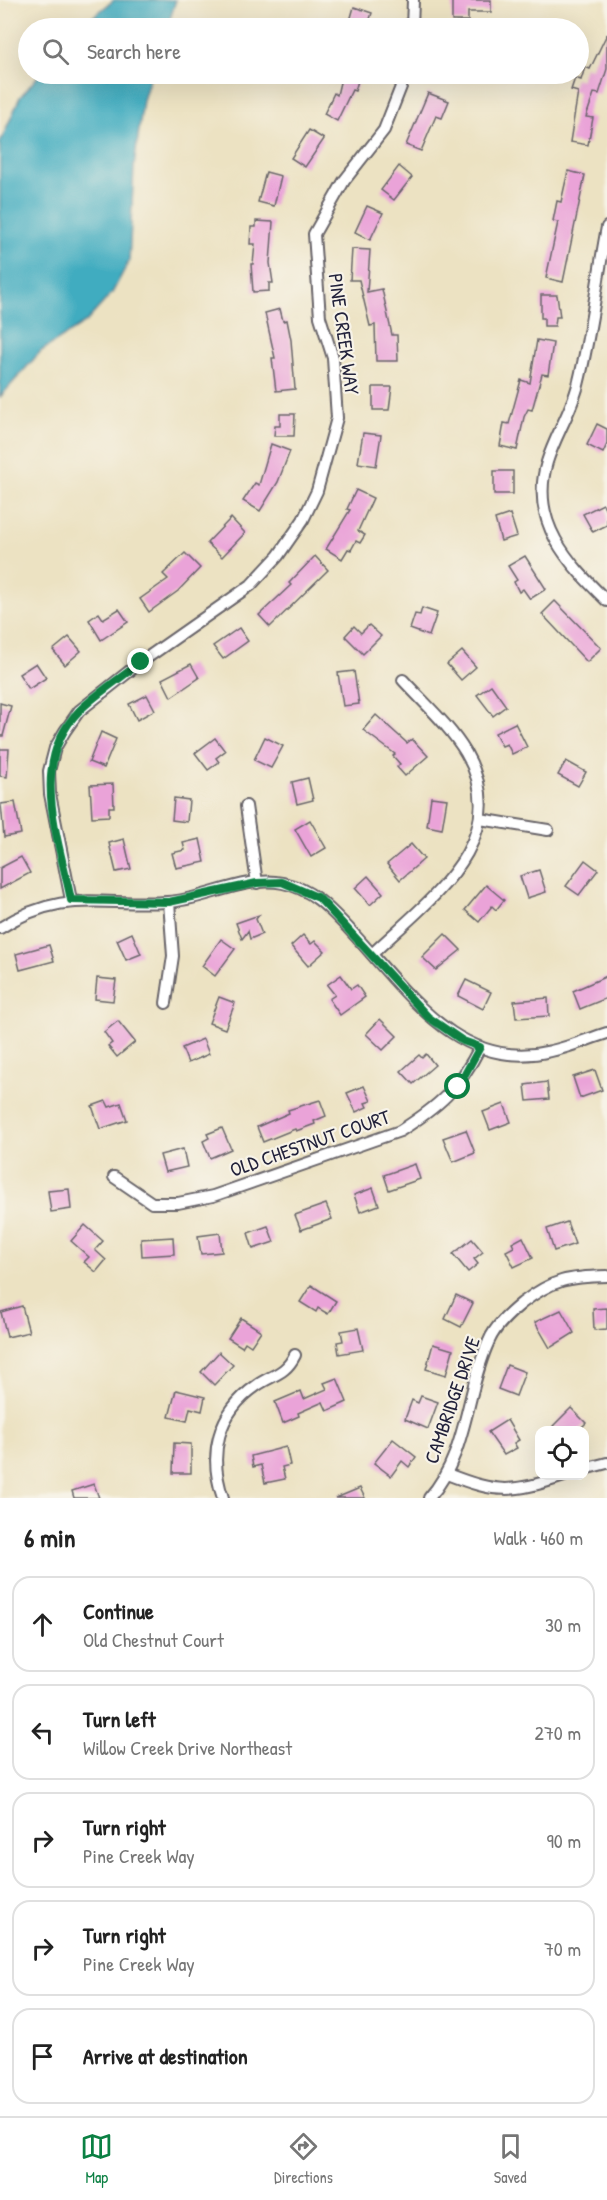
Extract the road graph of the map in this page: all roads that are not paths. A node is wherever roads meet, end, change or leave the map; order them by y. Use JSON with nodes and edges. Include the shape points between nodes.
{"nodes":[{"id":1,"x":413,"y":0,"type":"edge"},
{"id":2,"x":412,"y":18,"type":"edge"},
{"id":3,"x":402,"y":84,"type":"edge"},
{"id":4,"x":607,"y":227,"type":"edge"},
{"id":5,"x":607,"y":601,"type":"edge"},
{"id":6,"x":403,"y":680,"type":"dead end"},
{"id":7,"x":246,"y":806,"type":"dead end"},
{"id":8,"x":480,"y":819,"type":"junction"},
{"id":9,"x":548,"y":830,"type":"dead end"},
{"id":10,"x":257,"y":883,"type":"junction"},
{"id":11,"x":71,"y":900,"type":"junction"},
{"id":12,"x":169,"y":902,"type":"junction"},
{"id":13,"x":0,"y":927,"type":"edge"},
{"id":14,"x":372,"y":954,"type":"junction"},
{"id":15,"x":166,"y":1004,"type":"dead end"},
{"id":16,"x":607,"y":1033,"type":"edge"},
{"id":17,"x":480,"y":1047,"type":"junction"},
{"id":18,"x":118,"y":1181,"type":"dead end"},
{"id":19,"x":607,"y":1276,"type":"edge"},
{"id":20,"x":295,"y":1355,"type":"dead end"},
{"id":21,"x":607,"y":1463,"type":"edge"},
{"id":22,"x":589,"y":1468,"type":"edge"},
{"id":23,"x":447,"y":1474,"type":"junction"},
{"id":24,"x":552,"y":1480,"type":"edge"},
{"id":25,"x":223,"y":1498,"type":"edge"},
{"id":26,"x":429,"y":1498,"type":"edge"}],
"edges":[{"from":1,"to":2,"type":"street"},
{"from":3,"to":11,"type":"street","name":"PINE CREEK WAY","via":[[384,130],[344,181],[314,234],[320,316],[333,358],[337,418],[317,491],[278,556],[251,585],[141,662],[79,711],[65,731],[55,748],[50,794]]},
{"from":4,"to":5,"type":"street","via":[[578,387],[547,463],[544,496],[549,527],[558,547],[572,567]]},
{"from":6,"to":8,"type":"street","via":[[466,753],[476,778]]},
{"from":7,"to":10,"type":"street"},
{"from":8,"to":9,"type":"street"},
{"from":8,"to":14,"type":"street","via":[[466,858],[450,878]]},
{"from":10,"to":12,"type":"street"},
{"from":10,"to":14,"type":"street","via":[[282,882],[319,898]]},
{"from":11,"to":12,"type":"street"},
{"from":11,"to":13,"type":"street","via":[[33,909]]},
{"from":12,"to":15,"type":"street","via":[[173,956]]},
{"from":14,"to":17,"type":"street","via":[[428,1017],[463,1041]]},
{"from":16,"to":17,"type":"street","via":[[550,1052]]},
{"from":17,"to":18,"type":"street","name":"OLD CHESTNUT COURT","via":[[458,1087],[400,1131],[213,1196],[178,1203],[152,1203]]},
{"from":19,"to":23,"type":"street","name":"CAMBRIDGE DRIVE","via":[[569,1277],[539,1290],[507,1315],[489,1339]]},
{"from":20,"to":25,"type":"street","via":[[288,1368],[255,1386],[222,1422],[215,1446],[217,1482]]},
{"from":21,"to":22,"type":"street"},
{"from":23,"to":24,"type":"street","via":[[499,1490],[522,1490]]},
{"from":23,"to":26,"type":"street","name":"CAMBRIDGE DRIVE"}]}
